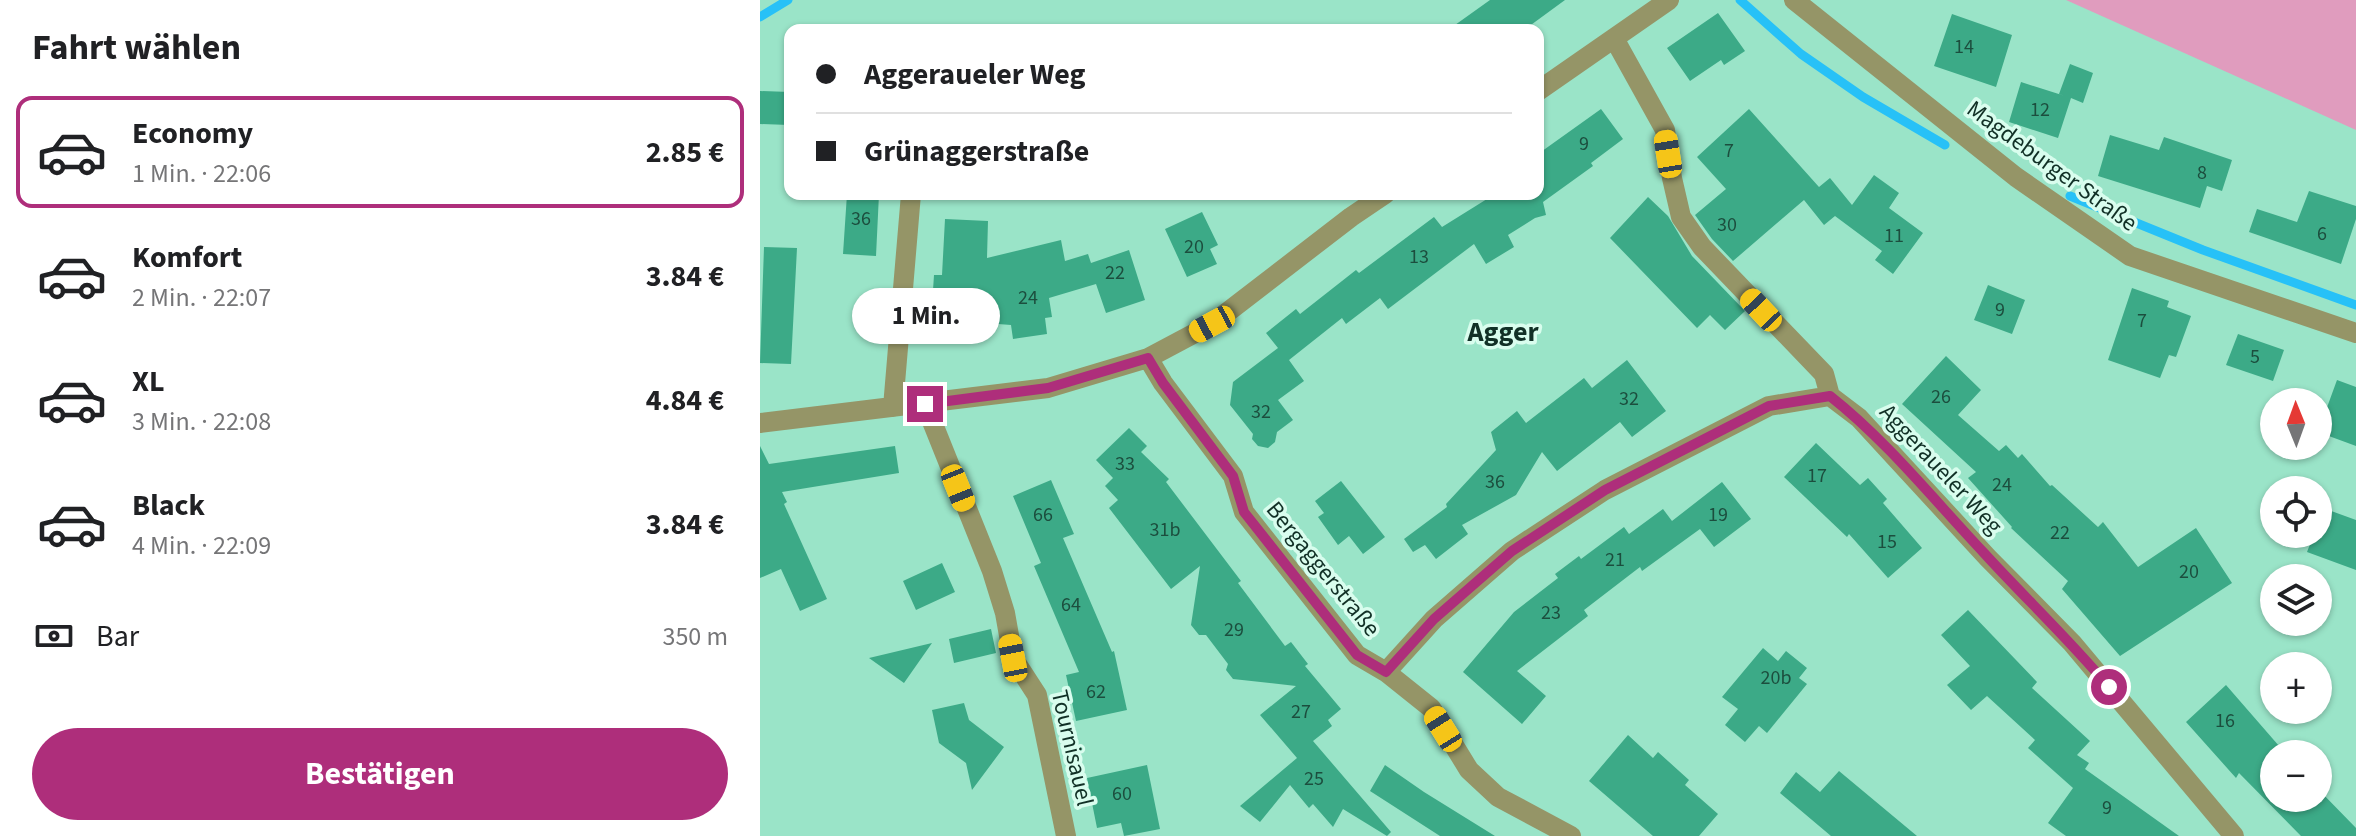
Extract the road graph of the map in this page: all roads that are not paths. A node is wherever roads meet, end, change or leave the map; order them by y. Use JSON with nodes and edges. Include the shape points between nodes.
{"nodes":[{"id":1,"x":1669,"y":0,"type":"edge"},
{"id":2,"x":1794,"y":0,"type":"edge"},
{"id":3,"x":1615,"y":40,"type":"junction"},
{"id":4,"x":1544,"y":87,"type":"edge"},
{"id":5,"x":910,"y":200,"type":"edge"},
{"id":6,"x":1376,"y":200,"type":"edge"},
{"id":7,"x":2356,"y":333,"type":"edge"},
{"id":8,"x":1148,"y":358,"type":"junction"},
{"id":9,"x":1830,"y":396,"type":"junction"},
{"id":10,"x":925,"y":404,"type":"junction"},
{"id":11,"x":893,"y":407,"type":"junction"},
{"id":12,"x":760,"y":423,"type":"edge"},
{"id":13,"x":1386,"y":672,"type":"junction"},
{"id":14,"x":1066,"y":836,"type":"edge"},
{"id":15,"x":1571,"y":836,"type":"edge"},
{"id":16,"x":2234,"y":836,"type":"edge"}],
"edges":[{"from":1,"to":3,"type":"street"},
{"from":2,"to":7,"type":"street","name":"Magdeburger Straße","via":[[2016,177],[2130,256]]},
{"from":3,"to":4,"type":"street"},
{"from":3,"to":9,"type":"street","via":[[1665,130],[1681,217],[1702,247],[1824,374]]},
{"from":5,"to":11,"type":"street"},
{"from":6,"to":8,"type":"street","via":[[1212,324]]},
{"from":8,"to":10,"type":"street","via":[[1048,388]]},
{"from":8,"to":13,"type":"street","name":"Bergaggerstraße","via":[[1233,476],[1244,512],[1357,655]]},
{"from":9,"to":13,"type":"street","via":[[1769,406],[1605,490],[1512,551],[1434,619]]},
{"from":9,"to":16,"type":"street","name":"Aggeraueler Weg","via":[[1859,418],[2072,643]]},
{"from":10,"to":11,"type":"street"},
{"from":10,"to":14,"type":"street","name":"Tournisauel","via":[[992,571],[1013,658],[1037,695]]},
{"from":11,"to":12,"type":"street"},
{"from":13,"to":15,"type":"street","name":"Bergaggerstraße","via":[[1431,708],[1469,770],[1498,797]]}]}
